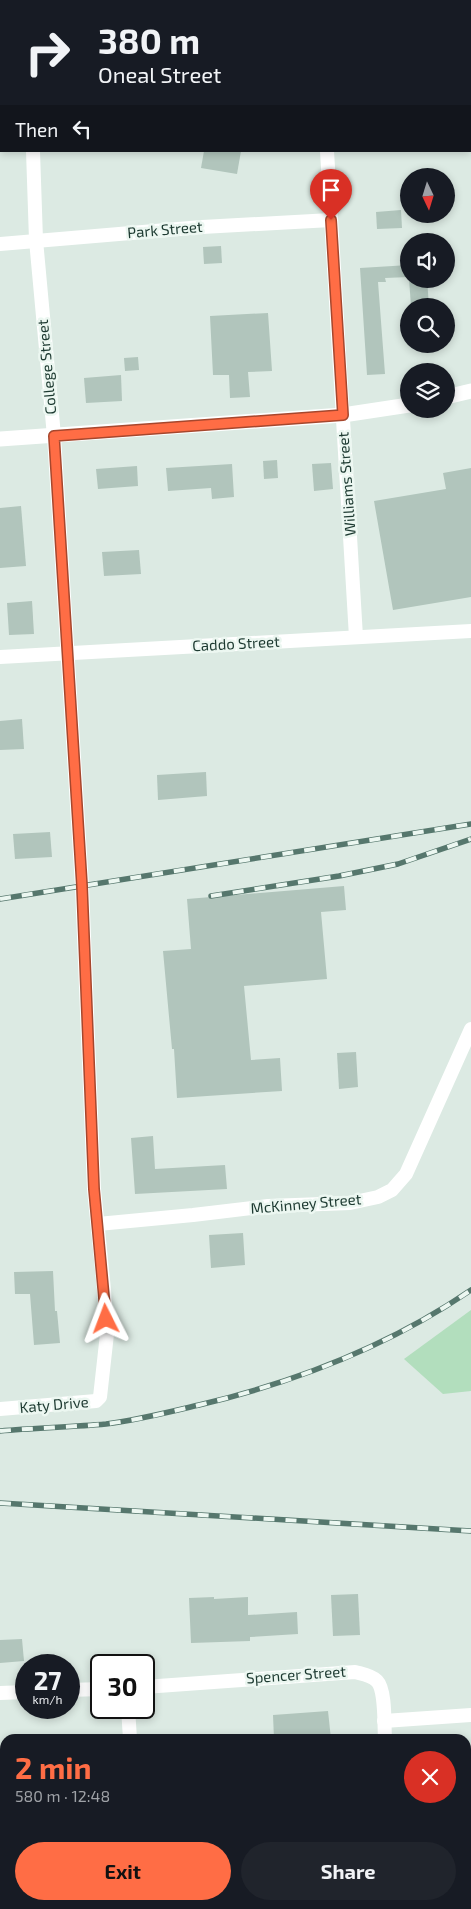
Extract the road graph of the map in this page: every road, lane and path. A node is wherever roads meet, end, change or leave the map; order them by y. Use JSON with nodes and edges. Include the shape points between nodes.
{"nodes":[{"id":1,"x":33,"y":152,"type":"edge"},
{"id":2,"x":327,"y":152,"type":"edge"},
{"id":3,"x":331,"y":220,"type":"junction"},
{"id":4,"x":36,"y":240,"type":"junction"},
{"id":5,"x":0,"y":244,"type":"edge"},
{"id":6,"x":471,"y":391,"type":"edge"},
{"id":7,"x":455,"y":395,"type":"edge"},
{"id":8,"x":400,"y":406,"type":"edge"},
{"id":9,"x":343,"y":415,"type":"junction"},
{"id":10,"x":54,"y":436,"type":"junction"},
{"id":11,"x":0,"y":439,"type":"edge"},
{"id":12,"x":471,"y":631,"type":"edge"},
{"id":13,"x":356,"y":637,"type":"junction"},
{"id":14,"x":67,"y":653,"type":"junction"},
{"id":15,"x":0,"y":657,"type":"edge"},
{"id":16,"x":471,"y":1029,"type":"edge"},
{"id":17,"x":98,"y":1224,"type":"junction"},
{"id":18,"x":105,"y":1362,"type":"joint"},
{"id":19,"x":0,"y":1409,"type":"edge"},
{"id":20,"x":155,"y":1685,"type":"edge"},
{"id":21,"x":15,"y":1692,"type":"edge"},
{"id":22,"x":0,"y":1693,"type":"edge"},
{"id":23,"x":471,"y":1715,"type":"edge"},
{"id":24,"x":129,"y":1719,"type":"edge"},
{"id":25,"x":384,"y":1721,"type":"junction"},
{"id":26,"x":130,"y":1734,"type":"edge"},
{"id":27,"x":385,"y":1734,"type":"edge"}],
"edges":[{"from":1,"to":4,"type":"street","name":"College Street"},
{"from":2,"to":3,"type":"street","name":"Williams Street"},
{"from":3,"to":4,"type":"street","name":"Park Street"},
{"from":3,"to":9,"type":"street","name":"Williams Street"},
{"from":4,"to":5,"type":"street","name":"Park Street"},
{"from":4,"to":10,"type":"street","name":"College Street"},
{"from":6,"to":7,"type":"street"},
{"from":8,"to":9,"type":"street"},
{"from":9,"to":10,"type":"street"},
{"from":9,"to":13,"type":"street","name":"Williams Street"},
{"from":10,"to":11,"type":"street"},
{"from":10,"to":14,"type":"street","name":"College Street"},
{"from":12,"to":13,"type":"street","name":"Caddo Street"},
{"from":13,"to":14,"type":"street","name":"Caddo Street"},
{"from":14,"to":15,"type":"street","name":"Caddo Street"},
{"from":14,"to":17,"type":"street","name":"College Street"},
{"from":16,"to":17,"type":"street","name":"McKinney Street","via":[[406,1174],[392,1190],[378,1197],[350,1203],[268,1206]]},
{"from":17,"to":18,"type":"street","name":"College Street","via":[[107,1334]]},
{"from":18,"to":19,"type":"street","name":"Katy Drive","via":[[100,1397],[96,1401]]},
{"from":20,"to":25,"type":"street","name":"Spencer Street","via":[[355,1672],[377,1681],[382,1690]]},
{"from":21,"to":22,"type":"street"},
{"from":23,"to":25,"type":"street"},
{"from":24,"to":26,"type":"street"},
{"from":25,"to":27,"type":"street"}]}
